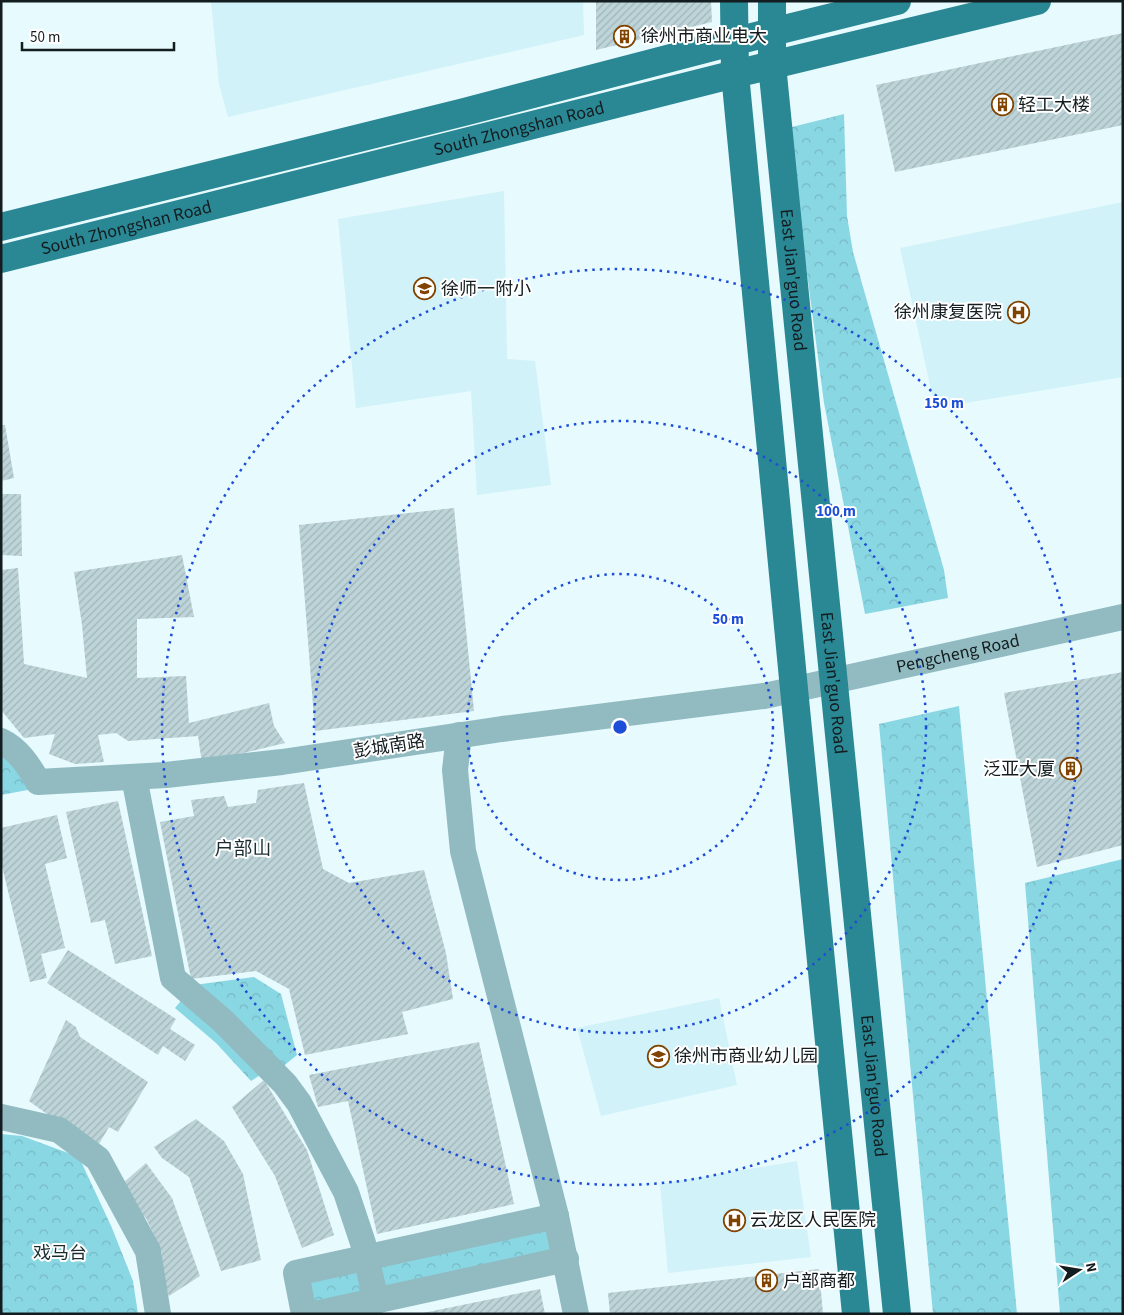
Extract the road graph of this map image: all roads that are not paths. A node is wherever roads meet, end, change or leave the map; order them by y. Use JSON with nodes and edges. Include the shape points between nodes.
{"nodes":[{"id":1,"x":734,"y":1,"type":"edge"},
{"id":2,"x":772,"y":1,"type":"edge"},
{"id":3,"x":897,"y":1,"type":"edge"},
{"id":4,"x":1037,"y":1,"type":"edge"},
{"id":5,"x":772,"y":50,"type":"junction"},
{"id":6,"x":736,"y":58,"type":"junction"},
{"id":7,"x":1,"y":227,"type":"edge"},
{"id":8,"x":1,"y":259,"type":"edge"},
{"id":9,"x":1123,"y":618,"type":"edge"},
{"id":10,"x":832,"y":680,"type":"junction"},
{"id":11,"x":794,"y":689,"type":"junction"},
{"id":12,"x":459,"y":735,"type":"junction"},
{"id":13,"x":1,"y":741,"type":"edge"},
{"id":14,"x":134,"y":776,"type":"junction"},
{"id":15,"x":1,"y":1117,"type":"edge"},
{"id":16,"x":556,"y":1216,"type":"junction"},
{"id":17,"x":367,"y":1257,"type":"junction"},
{"id":18,"x":566,"y":1260,"type":"junction"},
{"id":19,"x":376,"y":1301,"type":"junction"},
{"id":20,"x":158,"y":1314,"type":"edge"},
{"id":21,"x":304,"y":1314,"type":"edge"},
{"id":22,"x":314,"y":1314,"type":"edge"},
{"id":23,"x":576,"y":1314,"type":"edge"},
{"id":24,"x":856,"y":1314,"type":"edge"},
{"id":25,"x":897,"y":1314,"type":"edge"}],
"edges":[{"from":1,"to":6,"type":"main road"},
{"from":2,"to":5,"type":"main road","name":"East Jian'guo Road"},
{"from":3,"to":5,"type":"main road","name":"South Zhongshan Road"},
{"from":4,"to":5,"type":"main road","name":"South Zhongshan Road"},
{"from":5,"to":6,"type":"main road","name":"South Zhongshan Road"},
{"from":5,"to":10,"type":"main road","name":"East Jian'guo Road"},
{"from":6,"to":7,"type":"main road","name":"South Zhongshan Road","via":[[464,112]]},
{"from":6,"to":8,"type":"main road","name":"South Zhongshan Road"},
{"from":6,"to":11,"type":"main road"},
{"from":9,"to":10,"type":"street","name":"Pengcheng Road"},
{"from":10,"to":11,"type":"street","name":"Pengcheng Road"},
{"from":10,"to":25,"type":"main road","name":"East Jian'guo Road"},
{"from":11,"to":12,"type":"street","name":"彭城南路","via":[[764,696]]},
{"from":11,"to":24,"type":"main road"},
{"from":12,"to":14,"type":"street","name":"彭城南路","via":[[282,762]]},
{"from":12,"to":16,"type":"street","via":[[455,770],[463,851]]},
{"from":13,"to":14,"type":"street","name":"彭城南路","via":[[28,765],[38,782]]},
{"from":14,"to":17,"type":"street","via":[[173,978],[223,1021],[285,1084],[299,1103],[346,1192]]},
{"from":15,"to":20,"type":"street","via":[[60,1130],[98,1159],[148,1251]]},
{"from":16,"to":17,"type":"street"},
{"from":16,"to":18,"type":"street"},
{"from":17,"to":19,"type":"street"},
{"from":17,"to":21,"type":"street","via":[[296,1273]]},
{"from":18,"to":19,"type":"street"},
{"from":18,"to":23,"type":"street"},
{"from":19,"to":22,"type":"street"}]}
